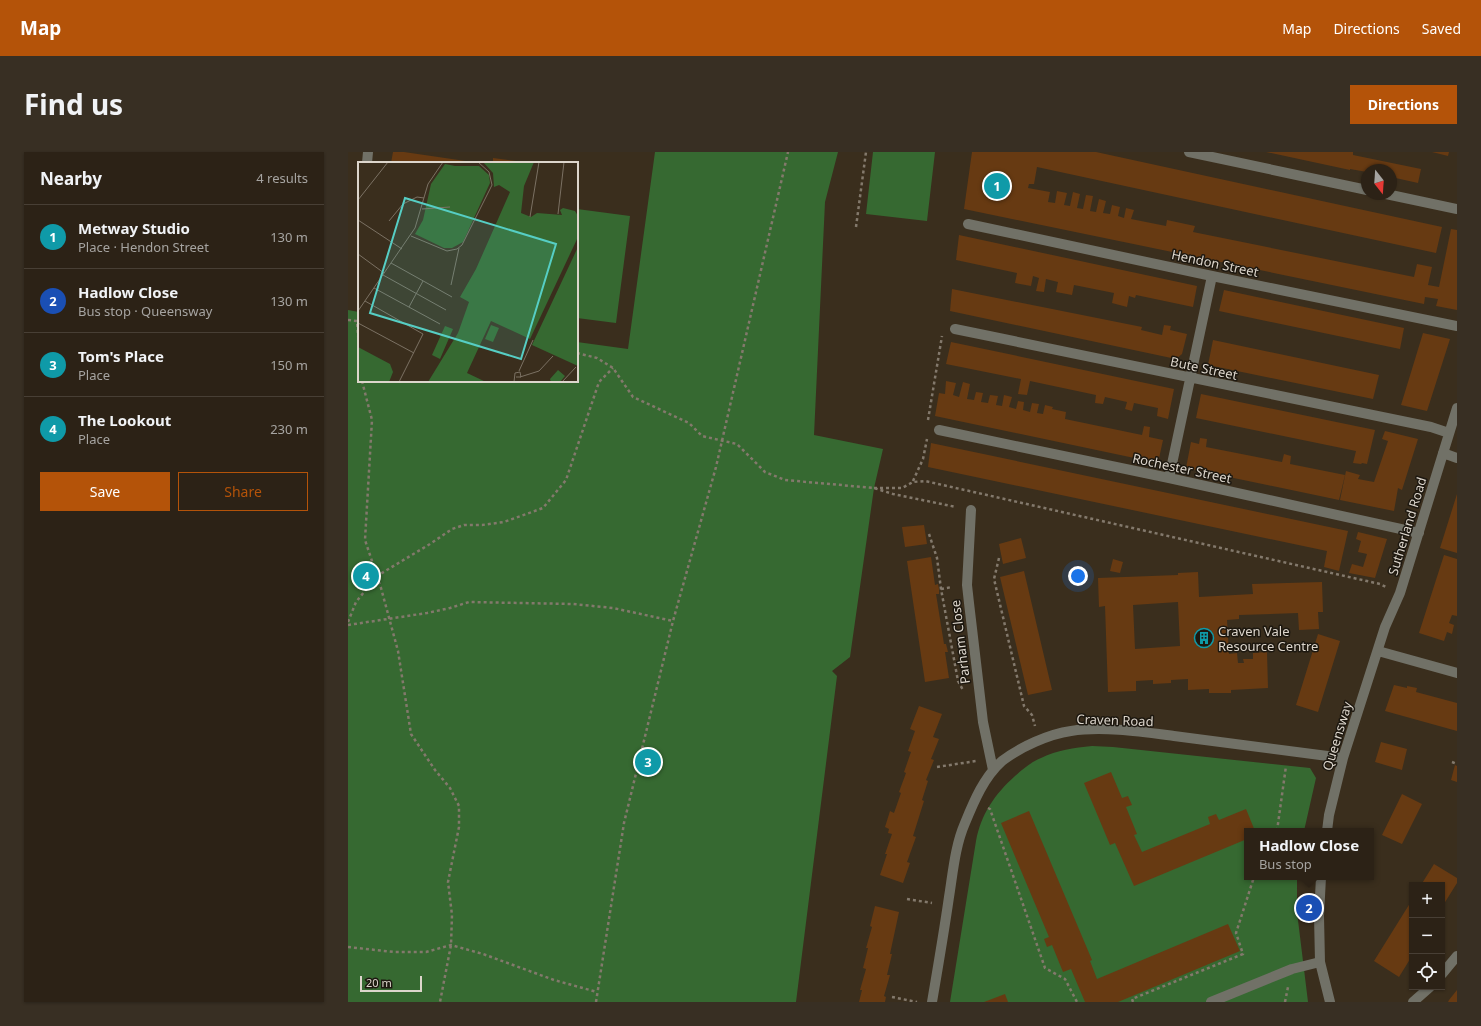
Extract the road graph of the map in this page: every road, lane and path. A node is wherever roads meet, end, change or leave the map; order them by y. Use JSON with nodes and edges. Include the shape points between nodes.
{"nodes":[{"id":1,"x":788,"y":152,"type":"edge"},
{"id":2,"x":866,"y":152,"type":"edge"},
{"id":3,"x":1189,"y":152,"type":"edge"},
{"id":4,"x":1361,"y":189,"type":"edge"},
{"id":5,"x":1397,"y":196,"type":"edge"},
{"id":6,"x":1457,"y":209,"type":"edge"},
{"id":7,"x":968,"y":224,"type":"dead end"},
{"id":8,"x":856,"y":227,"type":"dead end"},
{"id":9,"x":1212,"y":276,"type":"junction"},
{"id":10,"x":348,"y":320,"type":"edge"},
{"id":11,"x":358,"y":321,"type":"edge"},
{"id":12,"x":1457,"y":326,"type":"edge"},
{"id":13,"x":955,"y":328,"type":"joint"},
{"id":14,"x":578,"y":353,"type":"edge"},
{"id":15,"x":613,"y":368,"type":"junction"},
{"id":16,"x":1190,"y":378,"type":"junction"},
{"id":17,"x":362,"y":382,"type":"edge"},
{"id":18,"x":1457,"y":408,"type":"edge"},
{"id":19,"x":927,"y":422,"type":"dead end"},
{"id":20,"x":939,"y":430,"type":"dead end"},
{"id":21,"x":1449,"y":433,"type":"junction"},
{"id":22,"x":927,"y":434,"type":"dead end"},
{"id":23,"x":722,"y":440,"type":"junction"},
{"id":24,"x":1443,"y":453,"type":"junction"},
{"id":25,"x":1457,"y":458,"type":"edge"},
{"id":26,"x":1169,"y":478,"type":"junction"},
{"id":27,"x":913,"y":482,"type":"junction"},
{"id":28,"x":874,"y":488,"type":"junction"},
{"id":29,"x":971,"y":510,"type":"joint"},
{"id":30,"x":1419,"y":533,"type":"junction"},
{"id":31,"x":929,"y":534,"type":"dead end"},
{"id":32,"x":998,"y":558,"type":"dead end"},
{"id":33,"x":377,"y":576,"type":"junction"},
{"id":34,"x":1400,"y":593,"type":"junction"},
{"id":35,"x":389,"y":619,"type":"junction"},
{"id":36,"x":673,"y":621,"type":"junction"},
{"id":37,"x":348,"y":622,"type":"edge"},
{"id":38,"x":348,"y":625,"type":"edge"},
{"id":39,"x":1378,"y":651,"type":"junction"},
{"id":40,"x":1457,"y":673,"type":"edge"},
{"id":41,"x":964,"y":692,"type":"dead end"},
{"id":42,"x":1035,"y":727,"type":"dead end"},
{"id":43,"x":1343,"y":758,"type":"junction"},
{"id":44,"x":983,"y":759,"type":"dead end"},
{"id":45,"x":1286,"y":762,"type":"dead end"},
{"id":46,"x":1452,"y":762,"type":"dead end"},
{"id":47,"x":1457,"y":764,"type":"edge"},
{"id":48,"x":937,"y":768,"type":"dead end"},
{"id":49,"x":993,"y":770,"type":"junction"},
{"id":50,"x":975,"y":799,"type":"junction"},
{"id":51,"x":1277,"y":828,"type":"edge"},
{"id":52,"x":1328,"y":828,"type":"edge"},
{"id":53,"x":1253,"y":880,"type":"edge"},
{"id":54,"x":1321,"y":880,"type":"edge"},
{"id":55,"x":907,"y":899,"type":"dead end"},
{"id":56,"x":933,"y":903,"type":"dead end"},
{"id":57,"x":451,"y":946,"type":"junction"},
{"id":58,"x":348,"y":947,"type":"edge"},
{"id":59,"x":1457,"y":956,"type":"edge"},
{"id":60,"x":1320,"y":962,"type":"junction"},
{"id":61,"x":1445,"y":970,"type":"edge"},
{"id":62,"x":1427,"y":990,"type":"edge"},
{"id":63,"x":597,"y":992,"type":"junction"},
{"id":64,"x":892,"y":998,"type":"dead end"},
{"id":65,"x":440,"y":1002,"type":"edge"},
{"id":66,"x":596,"y":1002,"type":"edge"},
{"id":67,"x":918,"y":1002,"type":"edge"},
{"id":68,"x":932,"y":1002,"type":"edge"},
{"id":69,"x":1077,"y":1002,"type":"edge"},
{"id":70,"x":1133,"y":1002,"type":"edge"},
{"id":71,"x":1211,"y":1002,"type":"edge"},
{"id":72,"x":1330,"y":1002,"type":"edge"},
{"id":73,"x":1413,"y":1002,"type":"edge"}],
"edges":[{"from":1,"to":23,"type":"path"},
{"from":2,"to":8,"type":"path"},
{"from":3,"to":4,"type":"street"},
{"from":5,"to":6,"type":"street"},
{"from":7,"to":9,"type":"street","name":"Hendon Street"},
{"from":9,"to":12,"type":"street","name":"Hendon Street"},
{"from":9,"to":16,"type":"street"},
{"from":10,"to":11,"type":"path"},
{"from":13,"to":16,"type":"street","name":"Bute Street"},
{"from":13,"to":19,"type":"path","via":[[943,326]]},
{"from":14,"to":15,"type":"path","via":[[597,358]]},
{"from":15,"to":23,"type":"path","via":[[634,397],[689,423],[702,436]]},
{"from":15,"to":33,"type":"path","via":[[599,382],[566,480],[543,508],[504,522],[464,525],[452,529]]},
{"from":16,"to":21,"type":"street","name":"Bute Street","via":[[1431,427]]},
{"from":16,"to":26,"type":"street"},
{"from":17,"to":33,"type":"path","via":[[372,420],[365,540]]},
{"from":18,"to":21,"type":"street","name":"Sutherland Road"},
{"from":20,"to":26,"type":"street","name":"Rochester Street"},
{"from":21,"to":24,"type":"street","name":"Sutherland Road"},
{"from":22,"to":27,"type":"path","via":[[923,459]]},
{"from":23,"to":28,"type":"path","via":[[737,444],[765,472],[785,480]]},
{"from":23,"to":36,"type":"path"},
{"from":24,"to":25,"type":"street"},
{"from":24,"to":30,"type":"street","name":"Sutherland Road"},
{"from":26,"to":30,"type":"street","name":"Rochester Street"},
{"from":27,"to":28,"type":"path","via":[[902,488]]},
{"from":27,"to":34,"type":"path","via":[[925,481],[1380,584]]},
{"from":28,"to":29,"type":"path"},
{"from":29,"to":49,"type":"street","name":"Parham Close","via":[[967,585],[980,701]]},
{"from":30,"to":34,"type":"street","name":"Sutherland Road"},
{"from":31,"to":41,"type":"path","via":[[937,558],[958,681]]},
{"from":32,"to":42,"type":"path","via":[[994,578],[1024,706],[1032,715]]},
{"from":33,"to":35,"type":"path"},
{"from":33,"to":37,"type":"path","via":[[356,602]]},
{"from":34,"to":39,"type":"street","name":"Sutherland Road"},
{"from":35,"to":36,"type":"path","via":[[469,602],[573,604],[613,608]]},
{"from":35,"to":38,"type":"path"},
{"from":35,"to":57,"type":"path","via":[[398,652],[411,734],[450,788],[459,806],[459,827],[448,882],[452,915]]},
{"from":36,"to":63,"type":"path","via":[[624,822]]},
{"from":39,"to":40,"type":"street"},
{"from":39,"to":43,"type":"street","name":"Queensway"},
{"from":43,"to":49,"type":"street","name":"Craven Road","via":[[1146,733],[1085,729],[1070,731],[1031,744]]},
{"from":43,"to":52,"type":"street","name":"Queensway"},
{"from":44,"to":48,"type":"path"},
{"from":45,"to":51,"type":"path"},
{"from":46,"to":47,"type":"path"},
{"from":49,"to":50,"type":"street","name":"Craven Road"},
{"from":50,"to":68,"type":"street","name":"Craven Road","via":[[957,850]]},
{"from":50,"to":69,"type":"path","via":[[990,809],[1045,968],[1065,979]]},
{"from":53,"to":70,"type":"path","via":[[1236,933],[1243,954],[1132,999]]},
{"from":54,"to":60,"type":"street"},
{"from":55,"to":56,"type":"path"},
{"from":57,"to":58,"type":"path","via":[[426,952],[394,952]]},
{"from":57,"to":63,"type":"path"},
{"from":57,"to":65,"type":"path"},
{"from":59,"to":61,"type":"street"},
{"from":60,"to":71,"type":"street","via":[[1292,969]]},
{"from":60,"to":72,"type":"street"},
{"from":62,"to":73,"type":"street"},
{"from":63,"to":66,"type":"path"},
{"from":64,"to":67,"type":"path"}]}
